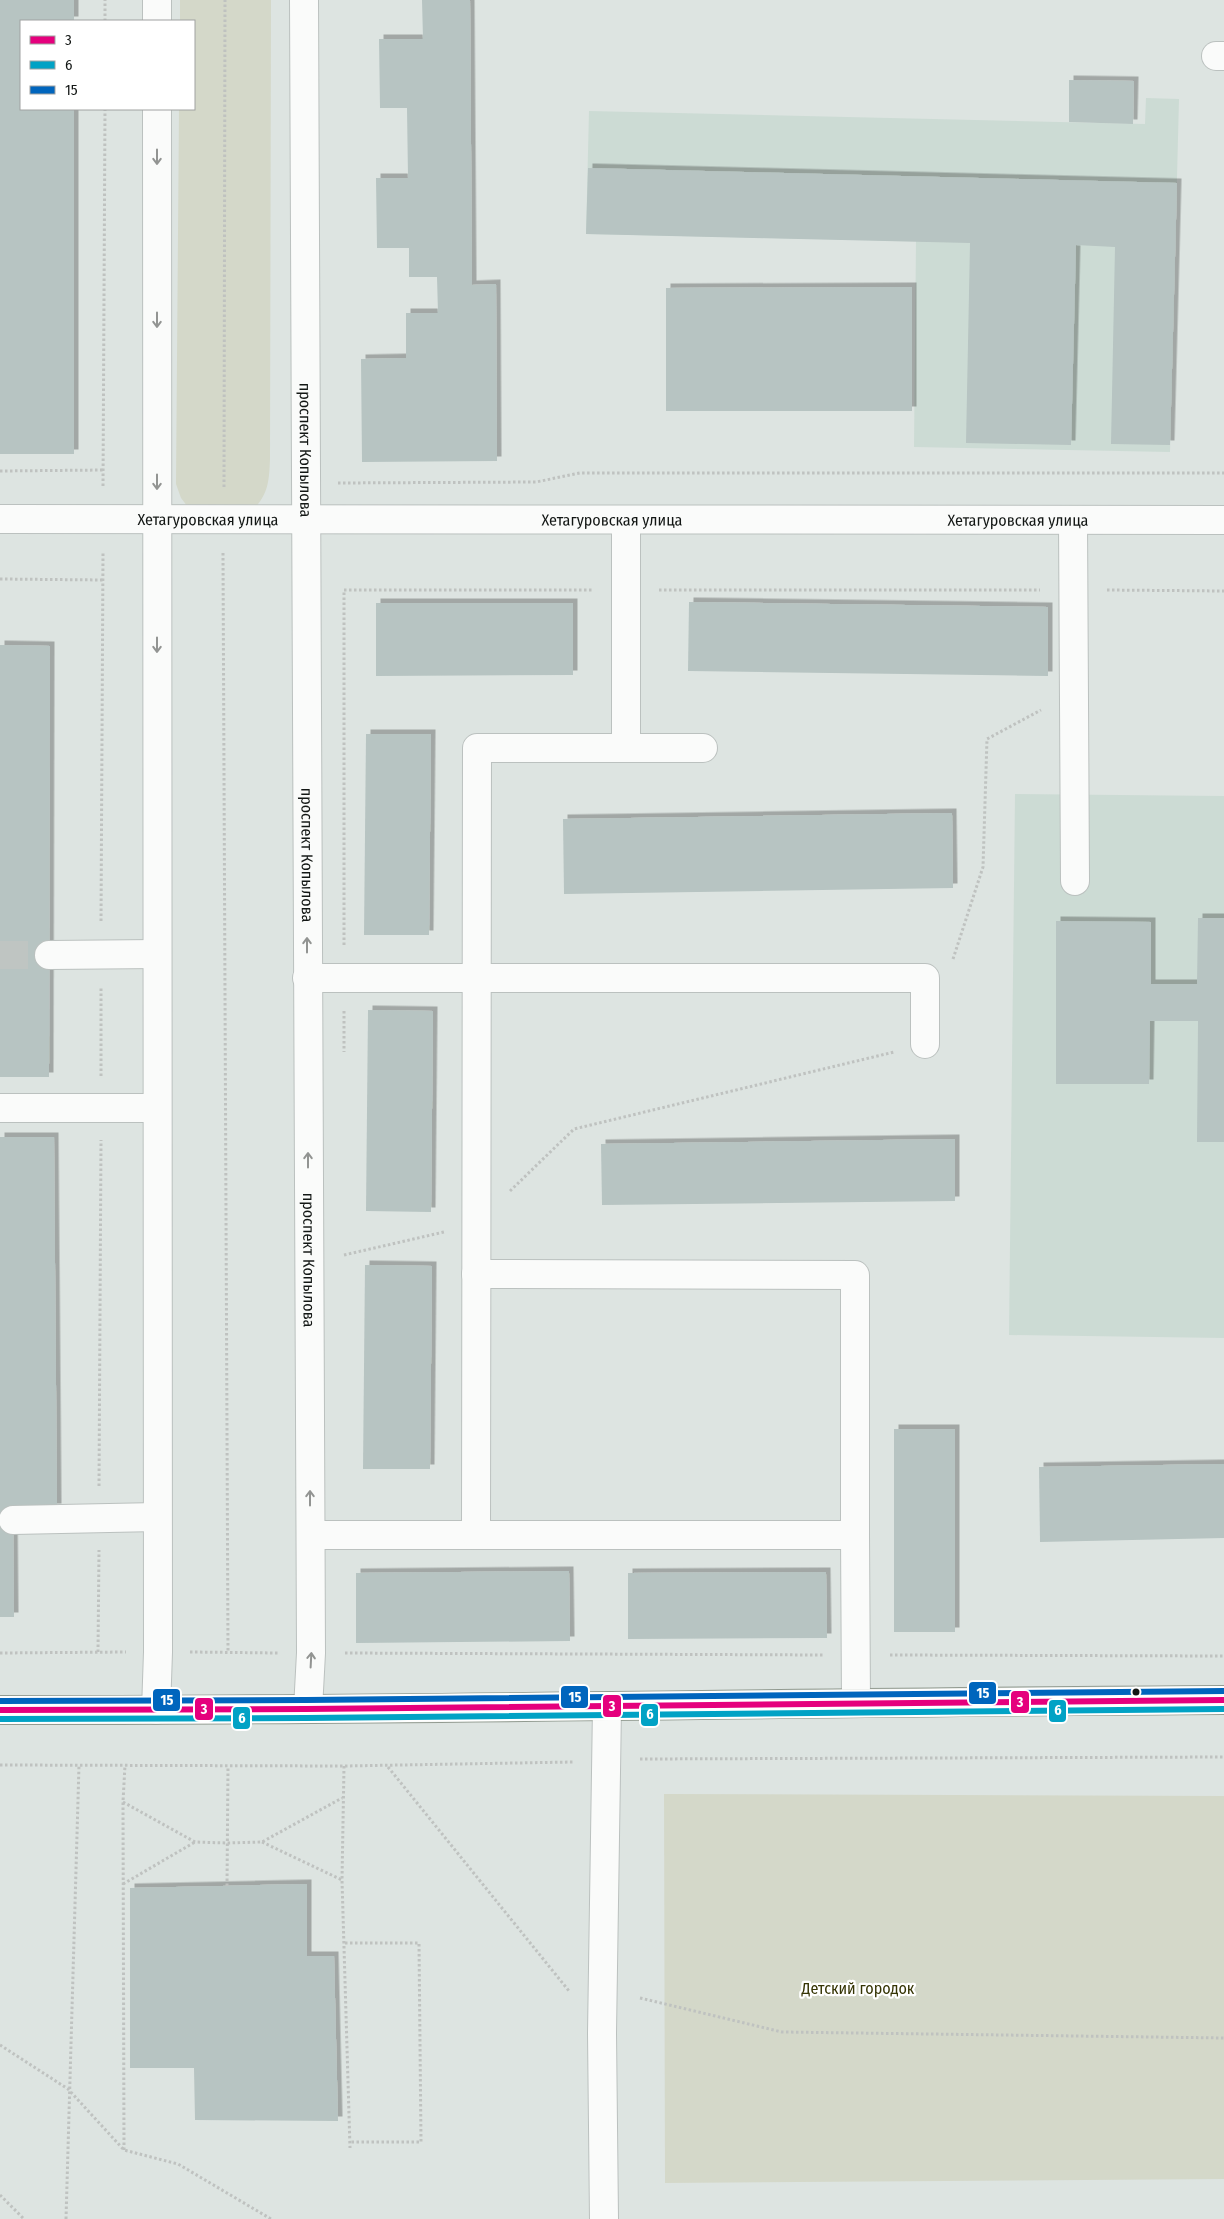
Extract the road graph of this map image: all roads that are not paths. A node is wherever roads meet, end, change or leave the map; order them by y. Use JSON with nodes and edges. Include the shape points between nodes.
{"nodes":[{"id":1,"x":158,"y":0,"type":"edge"},
{"id":2,"x":304,"y":0,"type":"edge"},
{"id":3,"x":157,"y":20,"type":"edge"},
{"id":4,"x":157,"y":110,"type":"edge"},
{"id":5,"x":0,"y":519,"type":"edge"},
{"id":6,"x":156,"y":519,"type":"junction"},
{"id":7,"x":306,"y":520,"type":"junction"},
{"id":8,"x":626,"y":520,"type":"junction"},
{"id":9,"x":1073,"y":520,"type":"junction"},
{"id":10,"x":1224,"y":520,"type":"edge"},
{"id":11,"x":626,"y":748,"type":"junction"},
{"id":12,"x":703,"y":748,"type":"dead end"},
{"id":13,"x":1075,"y":881,"type":"dead end"},
{"id":14,"x":156,"y":954,"type":"junction"},
{"id":15,"x":49,"y":955,"type":"tunnel mouth"},
{"id":16,"x":307,"y":978,"type":"junction"},
{"id":17,"x":477,"y":978,"type":"junction"},
{"id":18,"x":925,"y":1044,"type":"road end"},
{"id":19,"x":0,"y":1108,"type":"edge"},
{"id":20,"x":156,"y":1108,"type":"junction"},
{"id":21,"x":476,"y":1274,"type":"junction"},
{"id":22,"x":156,"y":1517,"type":"junction"},
{"id":23,"x":13,"y":1520,"type":"dead end"},
{"id":24,"x":310,"y":1534,"type":"junction"},
{"id":25,"x":476,"y":1534,"type":"junction"},
{"id":26,"x":855,"y":1535,"type":"junction"},
{"id":27,"x":1224,"y":1700,"type":"edge"},
{"id":28,"x":856,"y":1702,"type":"junction"},
{"id":29,"x":607,"y":1707,"type":"junction"},
{"id":30,"x":308,"y":1709,"type":"junction"},
{"id":31,"x":0,"y":1710,"type":"edge"},
{"id":32,"x":156,"y":1710,"type":"junction"},
{"id":33,"x":604,"y":2219,"type":"edge"}],
"edges":[{"from":1,"to":3,"type":"street"},
{"from":2,"to":7,"type":"street","name":"проспект Копылова"},
{"from":4,"to":6,"type":"street","one_way":true},
{"from":5,"to":6,"type":"street","name":"Хетагуровская улица"},
{"from":6,"to":7,"type":"street","name":"Хетагуровская улица"},
{"from":6,"to":14,"type":"street","one_way":true},
{"from":7,"to":8,"type":"street","name":"Хетагуровская улица"},
{"from":16,"to":7,"type":"street","name":"проспект Копылова","one_way":true},
{"from":8,"to":9,"type":"street","name":"Хетагуровская улица"},
{"from":8,"to":11,"type":"street"},
{"from":9,"to":10,"type":"street","name":"Хетагуровская улица"},
{"from":9,"to":13,"type":"street"},
{"from":11,"to":12,"type":"street"},
{"from":11,"to":17,"type":"street","via":[[477,748]]},
{"from":14,"to":15,"type":"street"},
{"from":14,"to":20,"type":"street"},
{"from":16,"to":17,"type":"street"},
{"from":24,"to":16,"type":"street","name":"проспект Копылова","one_way":true},
{"from":17,"to":18,"type":"street","via":[[925,978]]},
{"from":17,"to":21,"type":"street"},
{"from":19,"to":20,"type":"street"},
{"from":20,"to":22,"type":"street"},
{"from":21,"to":25,"type":"street"},
{"from":21,"to":26,"type":"street","via":[[855,1275]]},
{"from":22,"to":23,"type":"street"},
{"from":22,"to":32,"type":"street"},
{"from":24,"to":25,"type":"street"},
{"from":30,"to":24,"type":"street","name":"проспект Копылова","one_way":true},
{"from":25,"to":26,"type":"street"},
{"from":26,"to":28,"type":"street"},
{"from":27,"to":28,"type":"main road"},
{"from":28,"to":29,"type":"main road"},
{"from":29,"to":30,"type":"main road"},
{"from":29,"to":33,"type":"street","via":[[602,2033]]},
{"from":30,"to":32,"type":"main road"},
{"from":31,"to":32,"type":"main road"}]}
